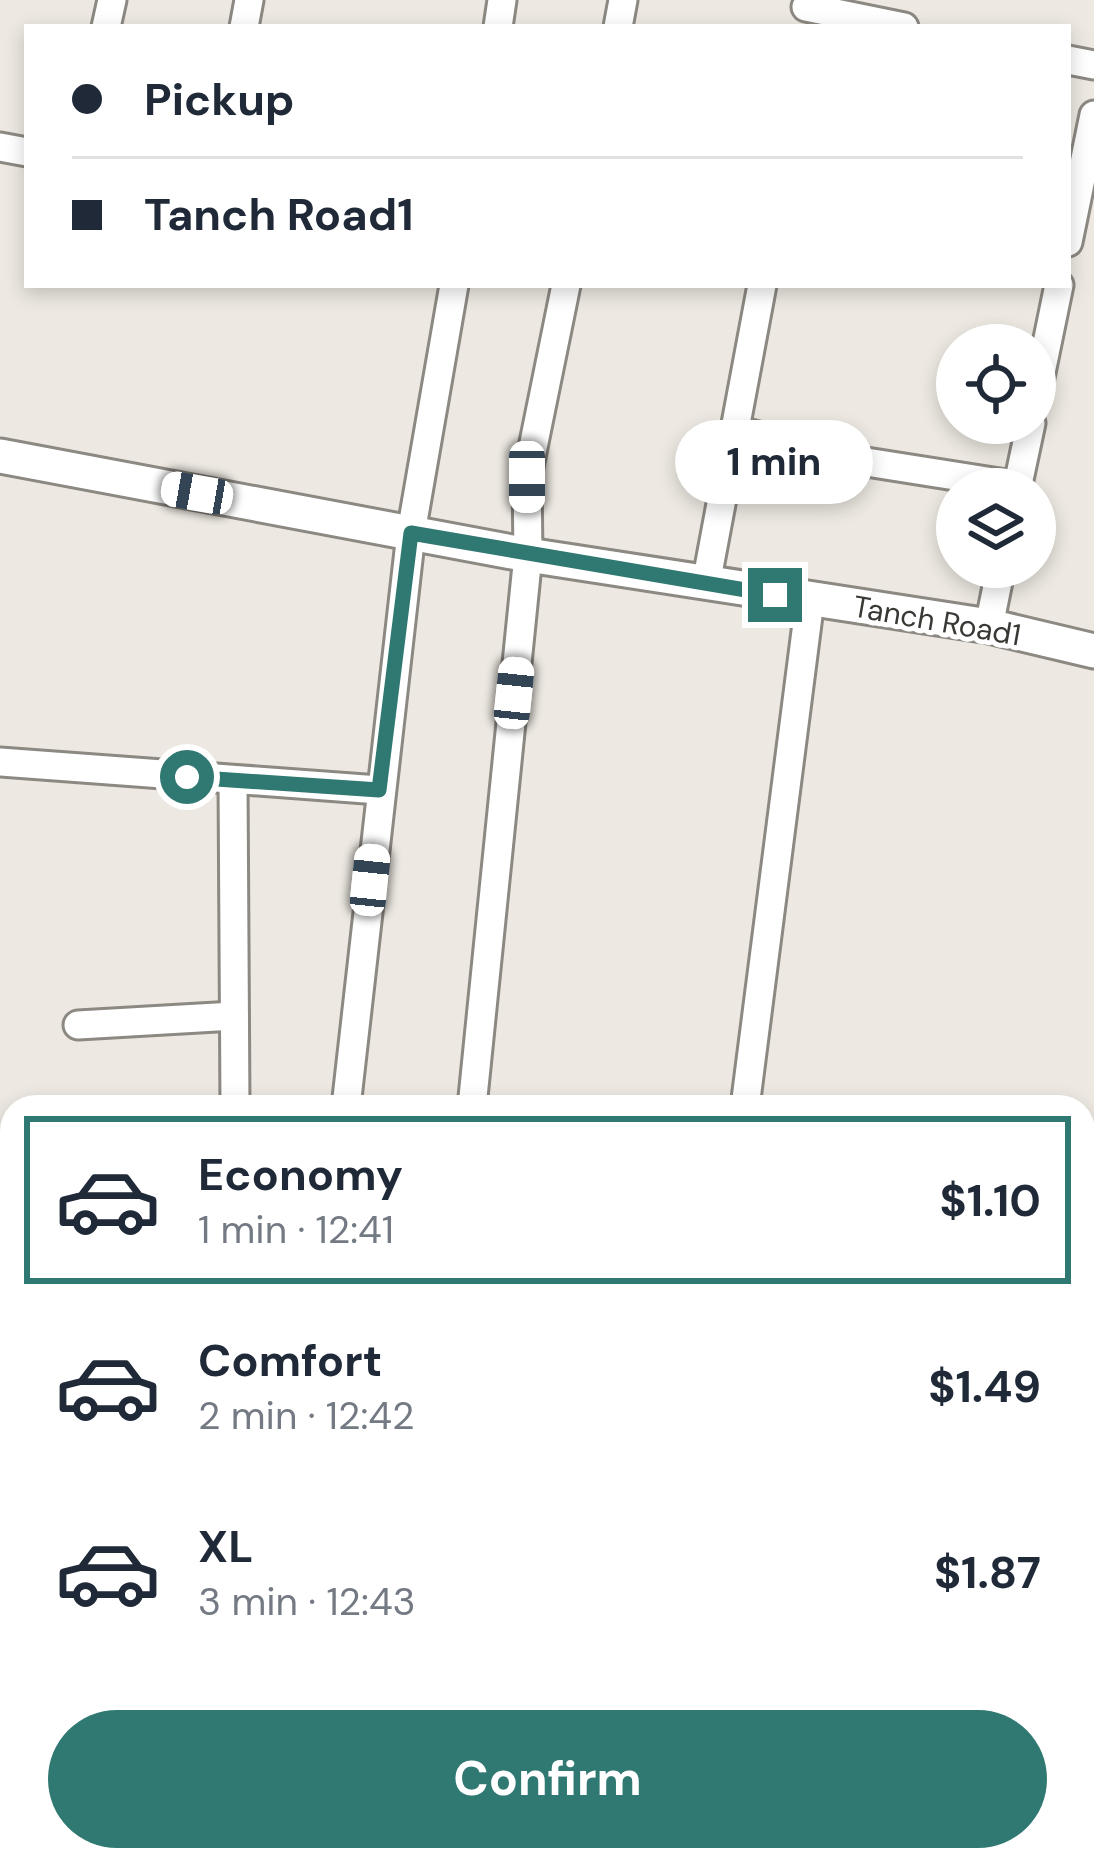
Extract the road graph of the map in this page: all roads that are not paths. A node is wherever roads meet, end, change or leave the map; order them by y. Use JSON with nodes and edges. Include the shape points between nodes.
{"nodes":[{"id":1,"x":805,"y":11,"type":"edge"},
{"id":2,"x":885,"y":24,"type":"edge"},
{"id":3,"x":1094,"y":115,"type":"edge"},
{"id":4,"x":1071,"y":227,"type":"edge"},
{"id":5,"x":453,"y":288,"type":"edge"},
{"id":6,"x":565,"y":288,"type":"edge"},
{"id":7,"x":761,"y":288,"type":"edge"},
{"id":8,"x":1058,"y":288,"type":"edge"},
{"id":9,"x":1051,"y":324,"type":"edge"},
{"id":10,"x":735,"y":430,"type":"junction"},
{"id":11,"x":0,"y":456,"type":"edge"},
{"id":12,"x":936,"y":474,"type":"edge"},
{"id":13,"x":411,"y":533,"type":"junction"},
{"id":14,"x":528,"y":555,"type":"junction"},
{"id":15,"x":706,"y":584,"type":"junction"},
{"id":16,"x":997,"y":588,"type":"edge"},
{"id":17,"x":810,"y":600,"type":"junction"},
{"id":18,"x":989,"y":626,"type":"junction"},
{"id":19,"x":1094,"y":651,"type":"edge"},
{"id":20,"x":0,"y":762,"type":"edge"},
{"id":21,"x":233,"y":781,"type":"junction"},
{"id":22,"x":379,"y":790,"type":"junction"},
{"id":23,"x":234,"y":1016,"type":"junction"},
{"id":24,"x":78,"y":1025,"type":"dead end"},
{"id":25,"x":235,"y":1095,"type":"edge"},
{"id":26,"x":347,"y":1095,"type":"edge"},
{"id":27,"x":473,"y":1095,"type":"edge"},
{"id":28,"x":747,"y":1095,"type":"edge"}],
"edges":[{"from":1,"to":2,"type":"street"},
{"from":3,"to":4,"type":"street"},
{"from":5,"to":13,"type":"street"},
{"from":6,"to":14,"type":"street","via":[[527,477]]},
{"from":7,"to":10,"type":"street"},
{"from":8,"to":9,"type":"street"},
{"from":10,"to":12,"type":"street"},
{"from":10,"to":15,"type":"street"},
{"from":11,"to":13,"type":"street","name":"Tanch Road1"},
{"from":13,"to":14,"type":"street","name":"Tanch Road1"},
{"from":13,"to":22,"type":"street"},
{"from":14,"to":15,"type":"street","name":"Tanch Road1"},
{"from":14,"to":27,"type":"street"},
{"from":15,"to":17,"type":"street","name":"Tanch Road1"},
{"from":16,"to":18,"type":"street"},
{"from":17,"to":18,"type":"street","name":"Tanch Road1"},
{"from":17,"to":28,"type":"street"},
{"from":18,"to":19,"type":"street","name":"Tanch Road1"},
{"from":20,"to":21,"type":"street"},
{"from":21,"to":22,"type":"street"},
{"from":21,"to":23,"type":"street"},
{"from":22,"to":26,"type":"street"},
{"from":23,"to":24,"type":"street"},
{"from":23,"to":25,"type":"street"}]}
